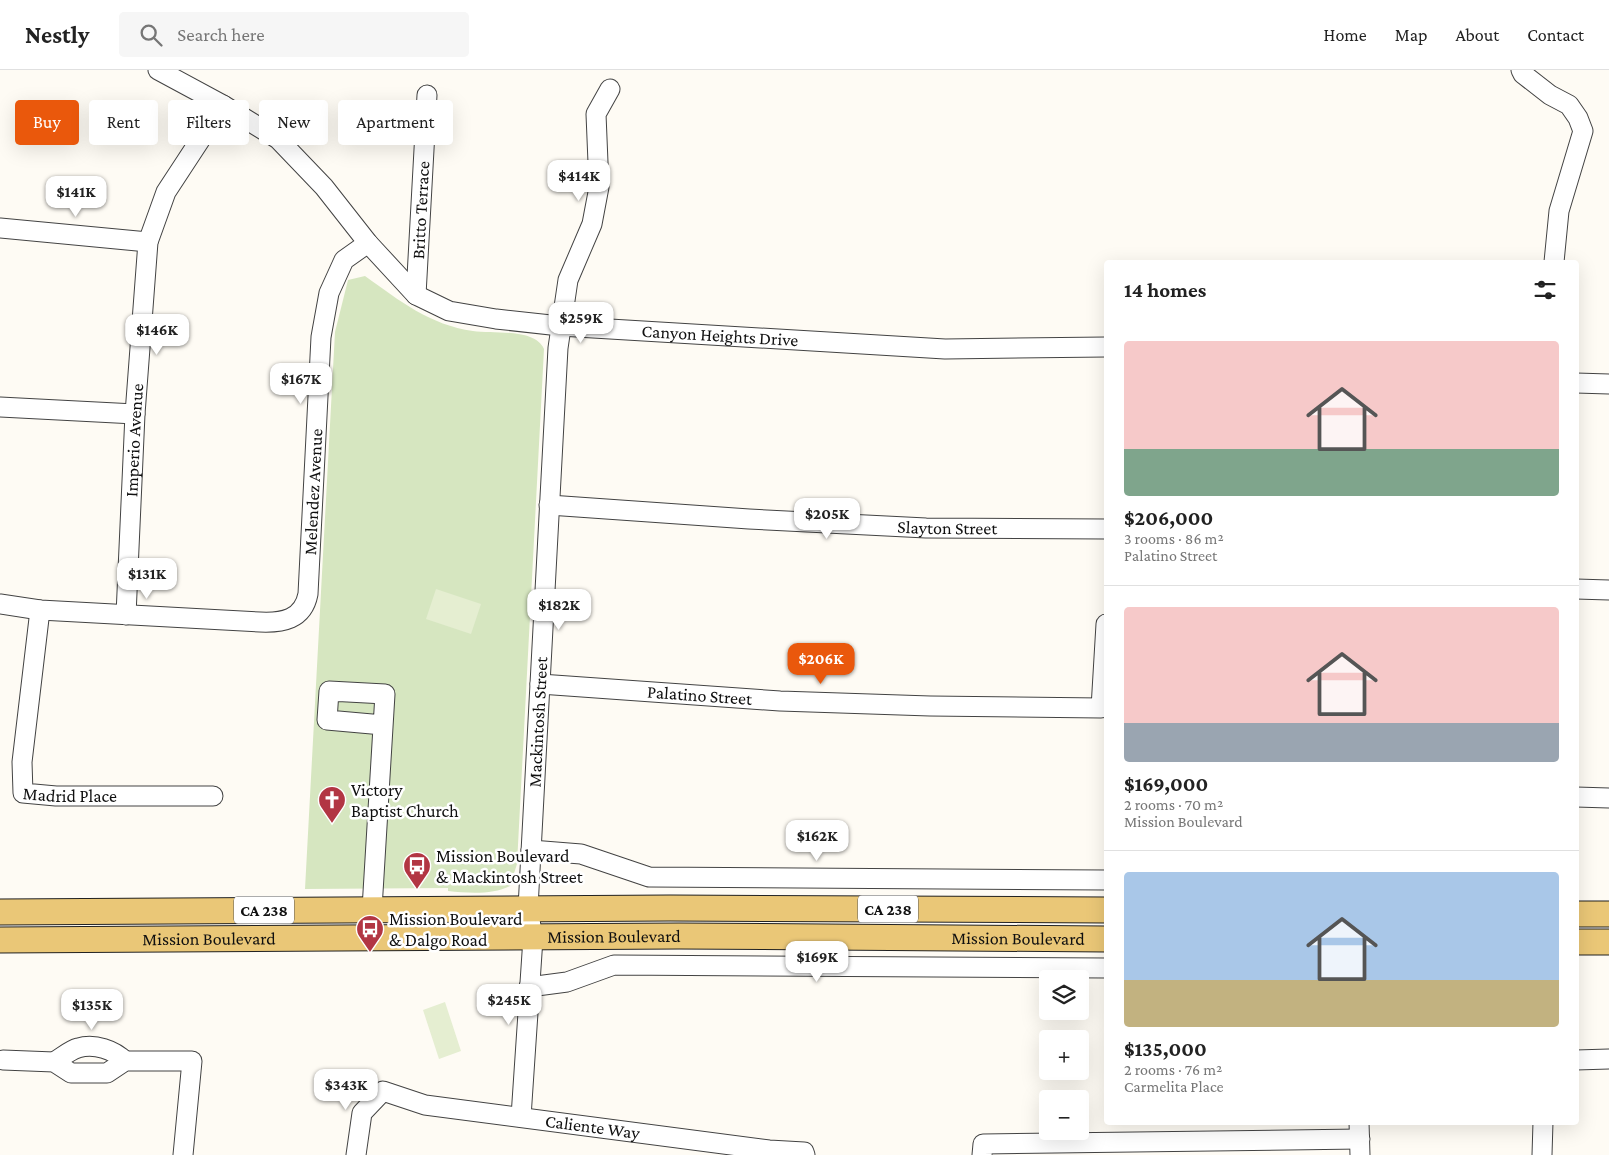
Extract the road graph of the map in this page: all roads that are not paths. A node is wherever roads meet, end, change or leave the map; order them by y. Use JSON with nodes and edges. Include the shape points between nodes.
{"nodes":[{"id":1,"x":158,"y":70,"type":"edge"},
{"id":2,"x":1521,"y":70,"type":"edge"},
{"id":3,"x":610,"y":89,"type":"dead end"},
{"id":4,"x":427,"y":95,"type":"dead end"},
{"id":5,"x":214,"y":100,"type":"edge"},
{"id":6,"x":249,"y":121,"type":"edge"},
{"id":7,"x":197,"y":145,"type":"edge"},
{"id":8,"x":0,"y":228,"type":"edge"},
{"id":9,"x":148,"y":242,"type":"junction"},
{"id":10,"x":368,"y":243,"type":"junction"},
{"id":11,"x":1554,"y":260,"type":"edge"},
{"id":12,"x":416,"y":295,"type":"junction"},
{"id":13,"x":560,"y":326,"type":"junction"},
{"id":14,"x":1104,"y":348,"type":"edge"},
{"id":15,"x":1579,"y":384,"type":"edge"},
{"id":16,"x":1609,"y":384,"type":"edge"},
{"id":17,"x":0,"y":407,"type":"edge"},
{"id":18,"x":135,"y":414,"type":"junction"},
{"id":19,"x":549,"y":505,"type":"junction"},
{"id":20,"x":1104,"y":529,"type":"edge"},
{"id":21,"x":1579,"y":589,"type":"edge"},
{"id":22,"x":1609,"y":590,"type":"edge"},
{"id":23,"x":0,"y":604,"type":"edge"},
{"id":24,"x":40,"y":610,"type":"junction"},
{"id":25,"x":126,"y":615,"type":"junction"},
{"id":26,"x":1104,"y":658,"type":"edge"},
{"id":27,"x":540,"y":684,"type":"junction"},
{"id":28,"x":383,"y":725,"type":"dead end"},
{"id":29,"x":212,"y":796,"type":"dead end"},
{"id":30,"x":1579,"y":798,"type":"edge"},
{"id":31,"x":1609,"y":798,"type":"edge"},
{"id":32,"x":531,"y":850,"type":"junction"},
{"id":33,"x":1104,"y":880,"type":"edge"},
{"id":34,"x":528,"y":908,"type":"junction"},
{"id":35,"x":372,"y":909,"type":"junction"},
{"id":36,"x":1104,"y":910,"type":"edge"},
{"id":37,"x":0,"y":912,"type":"edge"},
{"id":38,"x":1579,"y":914,"type":"edge"},
{"id":39,"x":1609,"y":914,"type":"edge"},
{"id":40,"x":533,"y":938,"type":"junction"},
{"id":41,"x":1104,"y":939,"type":"edge"},
{"id":42,"x":0,"y":940,"type":"edge"},
{"id":43,"x":1579,"y":942,"type":"edge"},
{"id":44,"x":1609,"y":942,"type":"edge"},
{"id":45,"x":1104,"y":968,"type":"edge"},
{"id":46,"x":528,"y":987,"type":"junction"},
{"id":47,"x":3,"y":1060,"type":"dead end"},
{"id":48,"x":1579,"y":1060,"type":"edge"},
{"id":49,"x":1609,"y":1060,"type":"edge"},
{"id":50,"x":125,"y":1061,"type":"junction"},
{"id":51,"x":54,"y":1062,"type":"junction"},
{"id":52,"x":521,"y":1117,"type":"junction"},
{"id":53,"x":1543,"y":1125,"type":"edge"},
{"id":54,"x":1359,"y":1139,"type":"edge"},
{"id":55,"x":805,"y":1153,"type":"edge"},
{"id":56,"x":183,"y":1155,"type":"edge"},
{"id":57,"x":356,"y":1155,"type":"edge"},
{"id":58,"x":982,"y":1155,"type":"edge"},
{"id":59,"x":1542,"y":1155,"type":"edge"}],
"edges":[{"from":1,"to":5,"type":"street","name":"Canyon Heights Drive"},
{"from":2,"to":11,"type":"street","via":[[1550,95],[1569,105],[1583,131],[1559,212]]},
{"from":3,"to":13,"type":"street","name":"Mackintosh Street","via":[[596,114],[599,187],[592,224],[568,280]]},
{"from":4,"to":12,"type":"street","name":"Britto Terrace"},
{"from":6,"to":10,"type":"street","name":"Canyon Heights Drive","via":[[278,139],[324,187]]},
{"from":7,"to":9,"type":"street","name":"Imperio Avenue","via":[[166,192]]},
{"from":8,"to":9,"type":"street"},
{"from":9,"to":18,"type":"street","name":"Imperio Avenue"},
{"from":10,"to":12,"type":"street","name":"Canyon Heights Drive"},
{"from":10,"to":25,"type":"street","name":"Melendez Avenue","via":[[344,260],[329,293],[321,337],[308,589],[303,607],[293,618],[272,623]]},
{"from":12,"to":13,"type":"street","name":"Canyon Heights Drive","via":[[449,311]]},
{"from":13,"to":14,"type":"street","name":"Canyon Heights Drive","via":[[946,349]]},
{"from":13,"to":19,"type":"street","name":"Mackintosh Street"},
{"from":15,"to":16,"type":"street"},
{"from":17,"to":18,"type":"street"},
{"from":18,"to":25,"type":"street","name":"Imperio Avenue"},
{"from":19,"to":20,"type":"street","name":"Slayton Street","via":[[926,528]]},
{"from":19,"to":27,"type":"street","name":"Mackintosh Street"},
{"from":21,"to":22,"type":"street"},
{"from":23,"to":24,"type":"street"},
{"from":24,"to":25,"type":"street"},
{"from":24,"to":29,"type":"street","name":"Madrid Place","via":[[22,762],[23,793]]},
{"from":26,"to":27,"type":"street","name":"Palatino Street","via":[[1101,708],[780,701]]},
{"from":27,"to":32,"type":"street","name":"Mackintosh Street"},
{"from":28,"to":35,"type":"street"},
{"from":30,"to":31,"type":"street"},
{"from":32,"to":33,"type":"street","via":[[581,854],[649,877]]},
{"from":32,"to":34,"type":"street","name":"Mackintosh Street"},
{"from":34,"to":35,"type":"main road","name":"Mission Boulevard","number":"CA 238"},
{"from":34,"to":36,"type":"main road","name":"Mission Boulevard","number":"CA 238"},
{"from":34,"to":40,"type":"street","name":"Mackintosh Street"},
{"from":35,"to":37,"type":"main road","name":"Mission Boulevard","number":"CA 238"},
{"from":38,"to":39,"type":"main road"},
{"from":40,"to":41,"type":"main road","name":"Mission Boulevard","number":"CA 238"},
{"from":40,"to":42,"type":"main road","name":"Mission Boulevard","number":"CA 238"},
{"from":40,"to":46,"type":"street","name":"Mackintosh Street"},
{"from":43,"to":44,"type":"main road"},
{"from":45,"to":46,"type":"street","name":"Mission Boulevard","via":[[614,966],[567,982]]},
{"from":46,"to":52,"type":"street","name":"Mackintosh Street"},
{"from":47,"to":51,"type":"street"},
{"from":48,"to":49,"type":"street"},
{"from":50,"to":51,"type":"street","via":[[107,1073],[71,1073]]},
{"from":50,"to":51,"type":"street","via":[[116,1052],[97,1047],[78,1048]]},
{"from":50,"to":56,"type":"street","via":[[192,1061]]},
{"from":52,"to":55,"type":"street","name":"Caliente Way"},
{"from":52,"to":57,"type":"street","name":"Caliente Way","via":[[425,1105],[383,1090],[362,1113]]},
{"from":53,"to":59,"type":"street"},
{"from":54,"to":58,"type":"street","via":[[983,1144]]}]}
